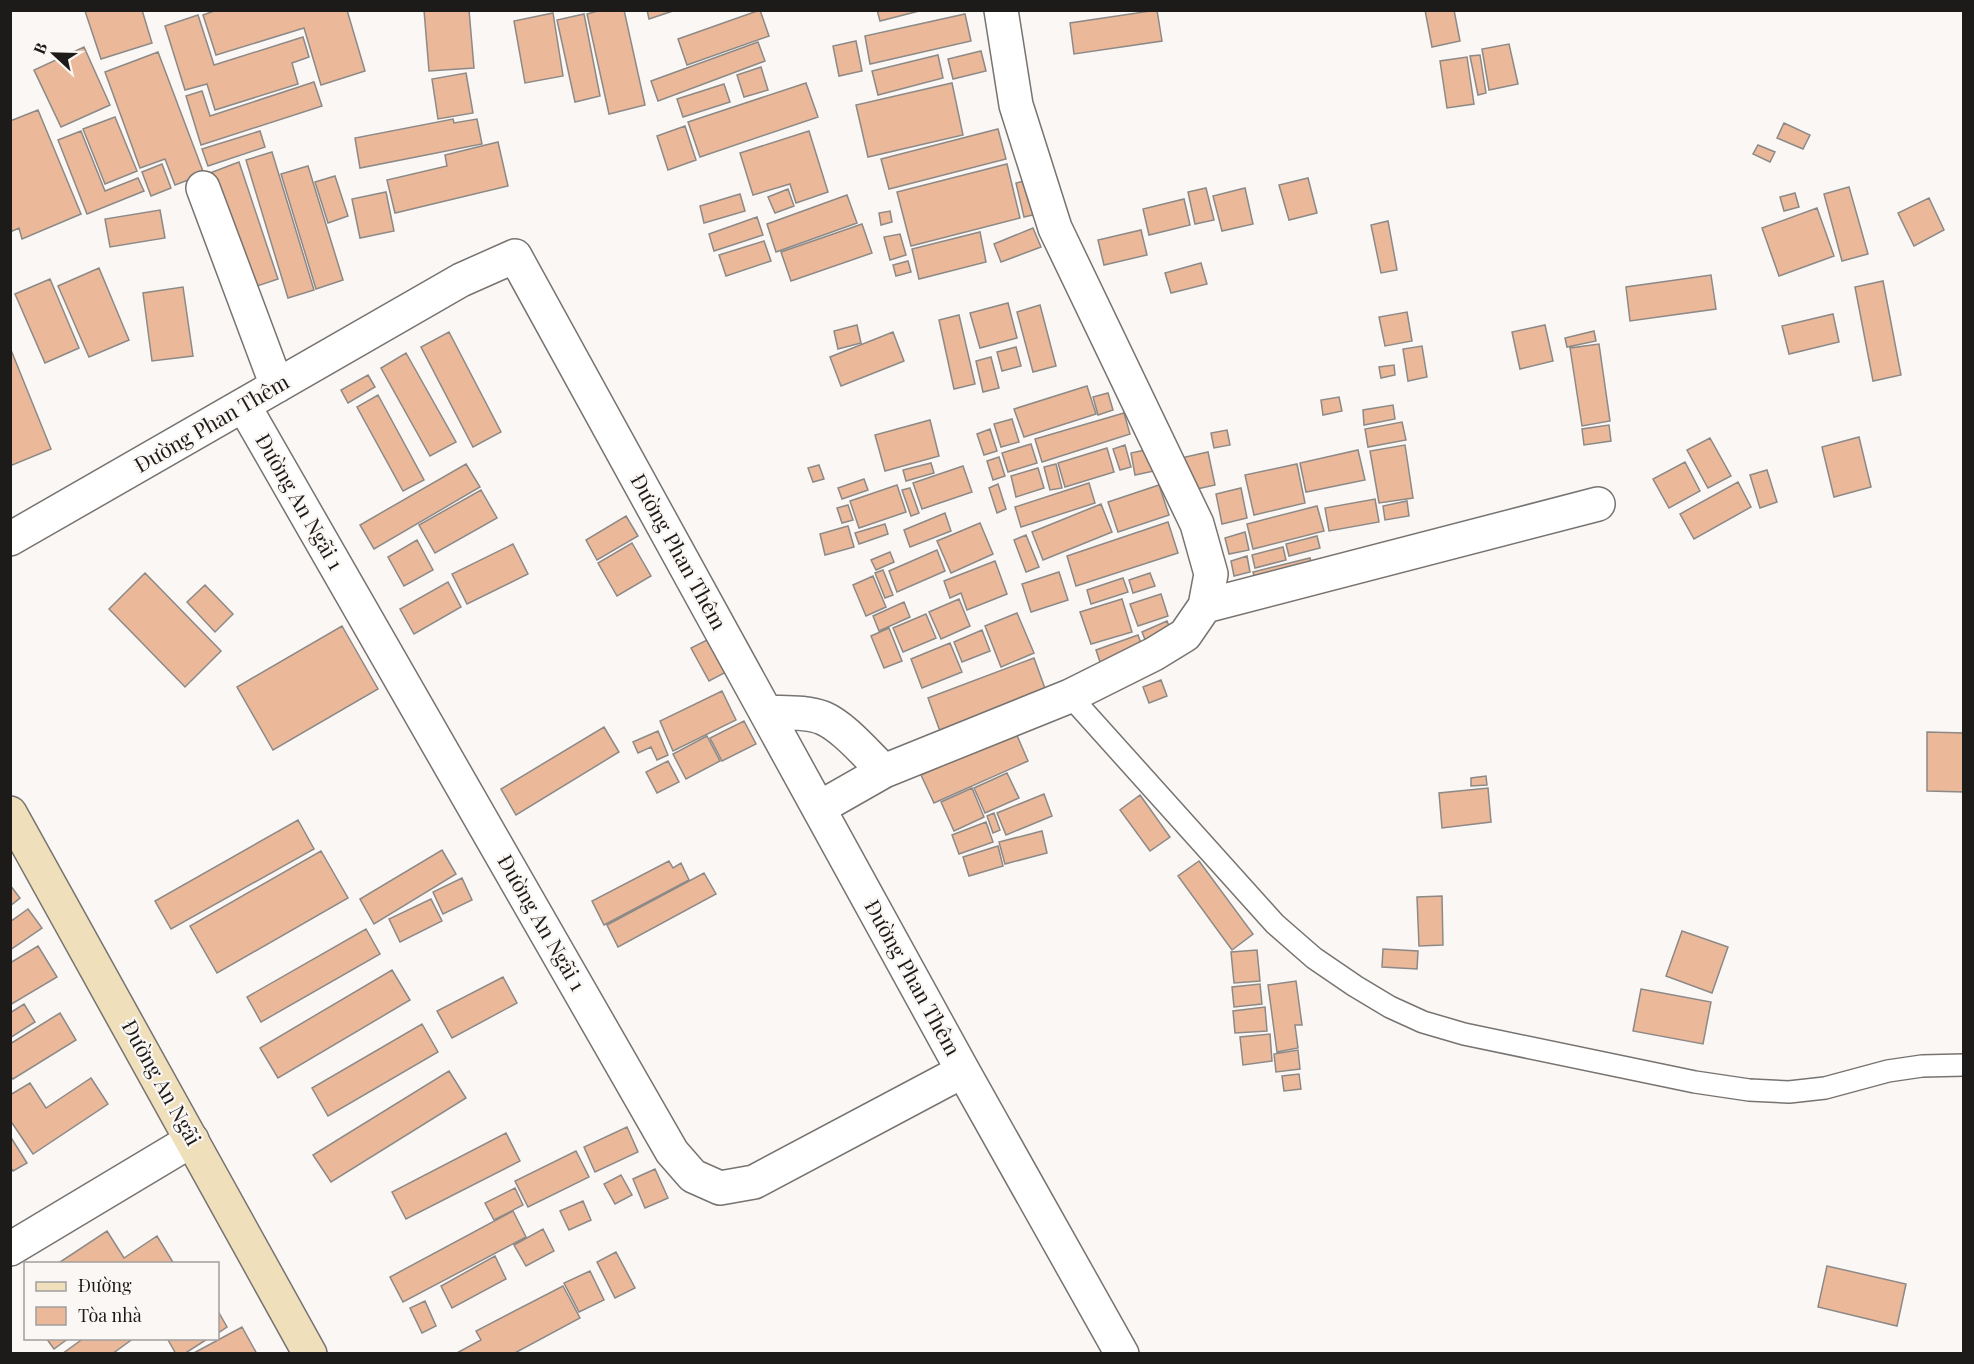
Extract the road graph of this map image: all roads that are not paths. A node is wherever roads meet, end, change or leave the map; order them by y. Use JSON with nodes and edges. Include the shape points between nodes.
{"nodes":[{"id":1,"x":1001,"y":10,"type":"edge"},
{"id":2,"x":203,"y":188,"type":"dead end"},
{"id":3,"x":277,"y":386,"type":"junction"},
{"id":4,"x":244,"y":405,"type":"junction"},
{"id":5,"x":1598,"y":504,"type":"dead end"},
{"id":6,"x":10,"y":539,"type":"edge"},
{"id":7,"x":1205,"y":606,"type":"junction"},
{"id":8,"x":1070,"y":696,"type":"junction"},
{"id":9,"x":766,"y":712,"type":"junction"},
{"id":10,"x":884,"y":771,"type":"junction"},
{"id":11,"x":819,"y":807,"type":"junction"},
{"id":12,"x":10,"y":813,"type":"edge"},
{"id":13,"x":1964,"y":1065,"type":"edge"},
{"id":14,"x":963,"y":1071,"type":"junction"},
{"id":15,"x":192,"y":1140,"type":"junction"},
{"id":16,"x":10,"y":1249,"type":"edge"},
{"id":17,"x":310,"y":1353,"type":"edge"},
{"id":18,"x":1122,"y":1353,"type":"edge"}],
"edges":[{"from":1,"to":7,"type":"street","via":[[1016,105],[1055,228],[1197,524],[1211,574]]},
{"from":2,"to":3,"type":"street"},
{"from":3,"to":4,"type":"street","name":"Đường Phan Thêm"},
{"from":3,"to":9,"type":"street","name":"Đường Phan Thêm","via":[[461,280],[515,256]]},
{"from":4,"to":6,"type":"street","name":"Đường Phan Thêm"},
{"from":4,"to":14,"type":"street","name":"Đường An Ngãi 1","via":[[672,1152],[693,1176],[720,1188],[754,1182]]},
{"from":5,"to":7,"type":"street"},
{"from":7,"to":8,"type":"street","via":[[1185,635]]},
{"from":8,"to":10,"type":"street"},
{"from":8,"to":13,"type":"lane","via":[[1275,924],[1355,986],[1423,1022],[1464,1034],[1749,1090],[1789,1092],[1825,1088],[1888,1071]]},
{"from":9,"to":10,"type":"street","via":[[824,718]]},
{"from":9,"to":11,"type":"street","name":"Đường Phan Thêm"},
{"from":10,"to":11,"type":"street"},
{"from":11,"to":14,"type":"street","name":"Đường Phan Thêm"},
{"from":12,"to":15,"type":"main road","name":"Đường An Ngãi"},
{"from":14,"to":18,"type":"street","name":"Đường Phan Thêm"},
{"from":15,"to":16,"type":"street"},
{"from":15,"to":17,"type":"main road","name":"Đường An Ngãi"}]}
